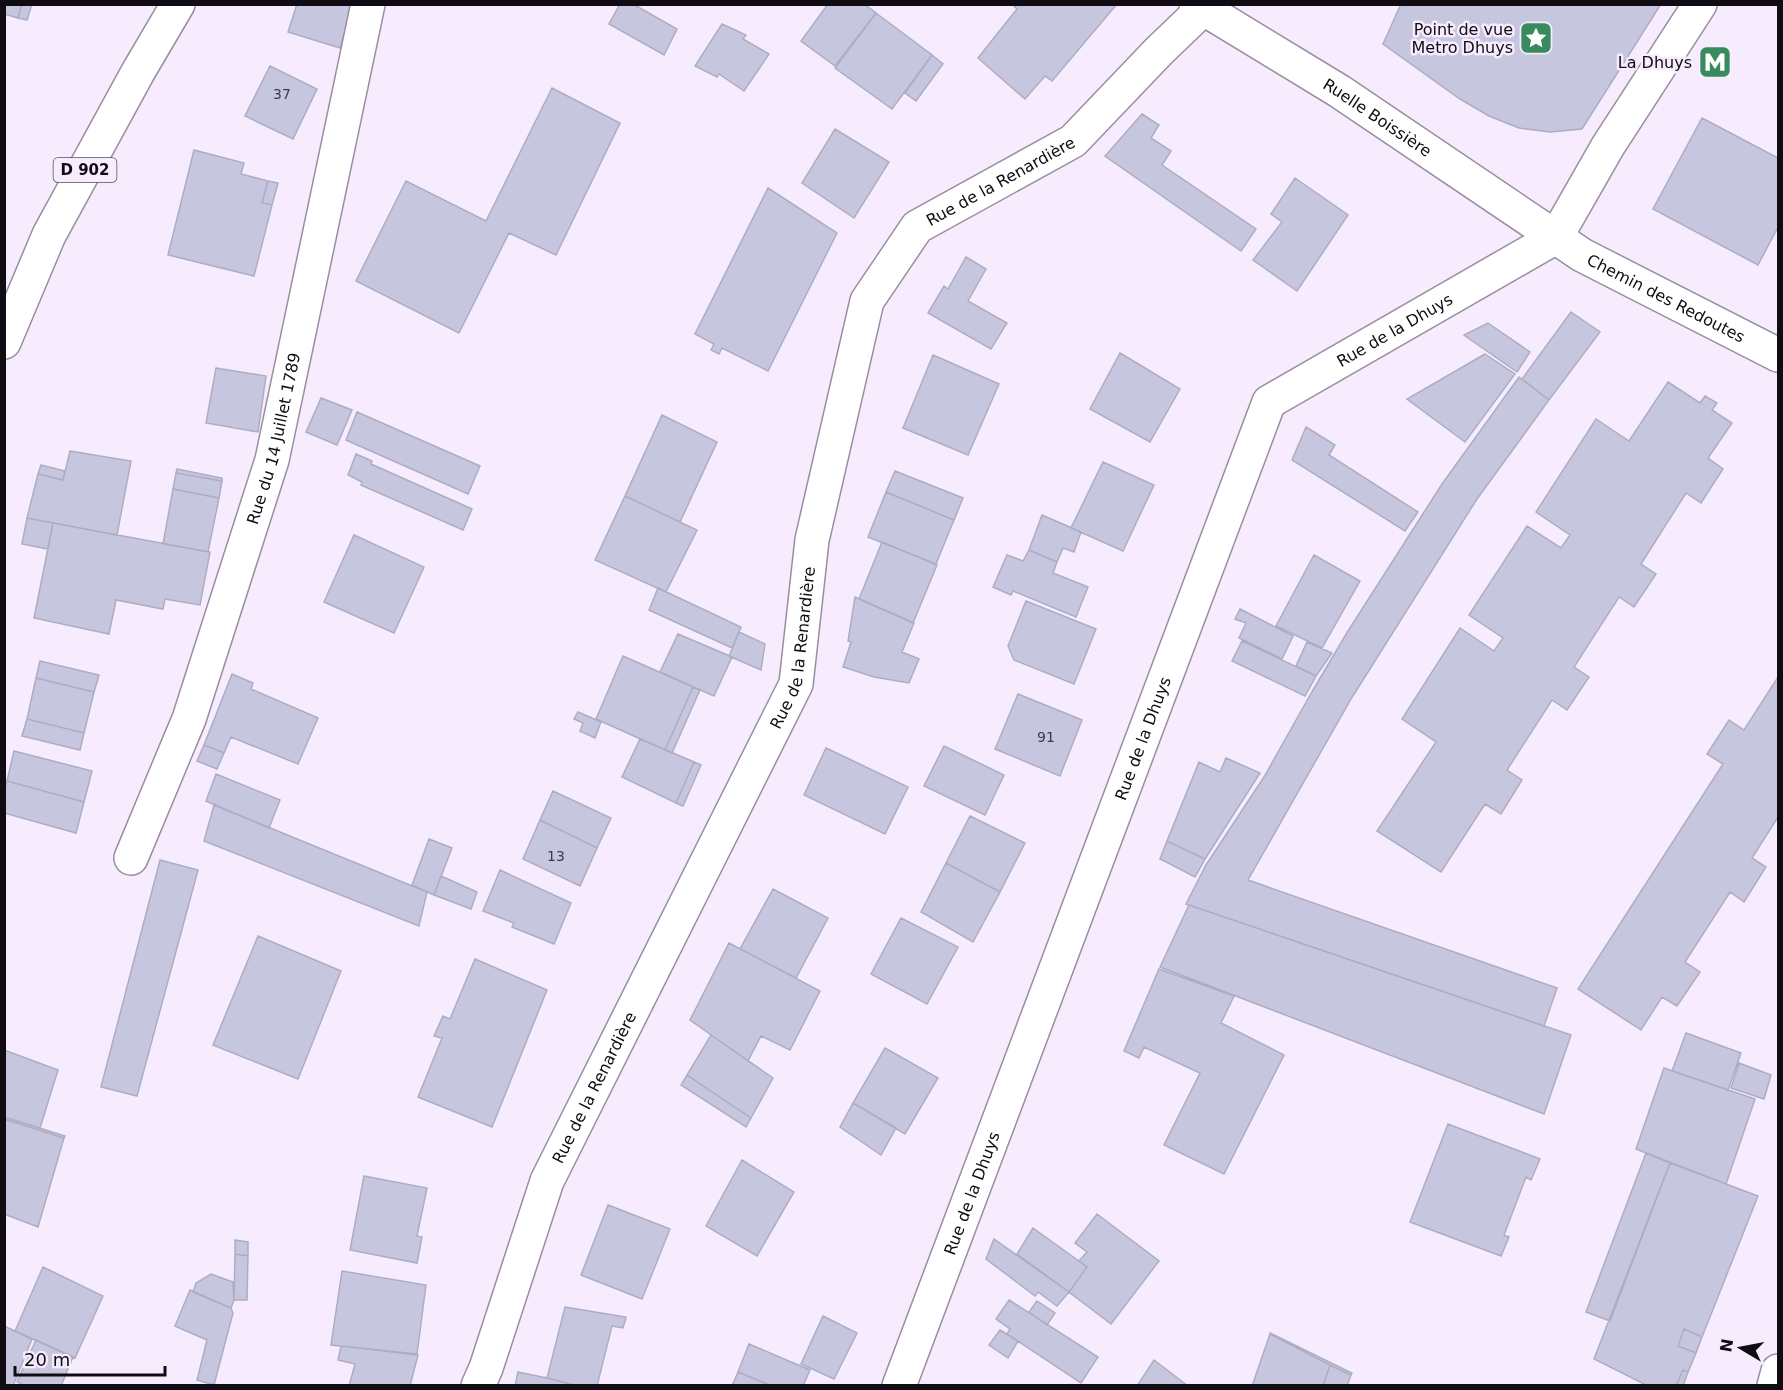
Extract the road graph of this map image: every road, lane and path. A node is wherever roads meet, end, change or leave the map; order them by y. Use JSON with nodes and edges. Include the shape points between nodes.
{"nodes":[{"id":1,"x":178,"y":4,"type":"edge"},
{"id":2,"x":368,"y":4,"type":"edge"},
{"id":3,"x":1700,"y":4,"type":"edge"},
{"id":4,"x":1202,"y":6,"type":"edge"},
{"id":5,"x":1556,"y":237,"type":"junction"},
{"id":6,"x":4,"y":342,"type":"edge"},
{"id":7,"x":1779,"y":355,"type":"edge"},
{"id":8,"x":131,"y":858,"type":"dead end"},
{"id":9,"x":1779,"y":1371,"type":"edge"},
{"id":10,"x":478,"y":1386,"type":"edge"},
{"id":11,"x":899,"y":1386,"type":"edge"},
{"id":12,"x":1774,"y":1386,"type":"edge"}],
"edges":[{"from":1,"to":6,"type":"street","number":"D 902","via":[[50,235]]},
{"from":2,"to":8,"type":"street","name":"Rue du 14 Juillet 1789","via":[[272,460],[189,719]]},
{"from":3,"to":5,"type":"street","via":[[1608,146]]},
{"from":4,"to":5,"type":"street","name":"Ruelle Boissière","via":[[1339,91]]},
{"from":4,"to":10,"type":"street","name":"Rue de la Renardière","via":[[1073,141],[917,226],[867,301],[812,540],[796,684],[547,1181]]},
{"from":5,"to":7,"type":"street","name":"Chemin des Redoutes","via":[[1582,255]]},
{"from":5,"to":11,"type":"street","name":"Rue de la Dhuys","via":[[1269,402]]},
{"from":9,"to":12,"type":"street"}]}
